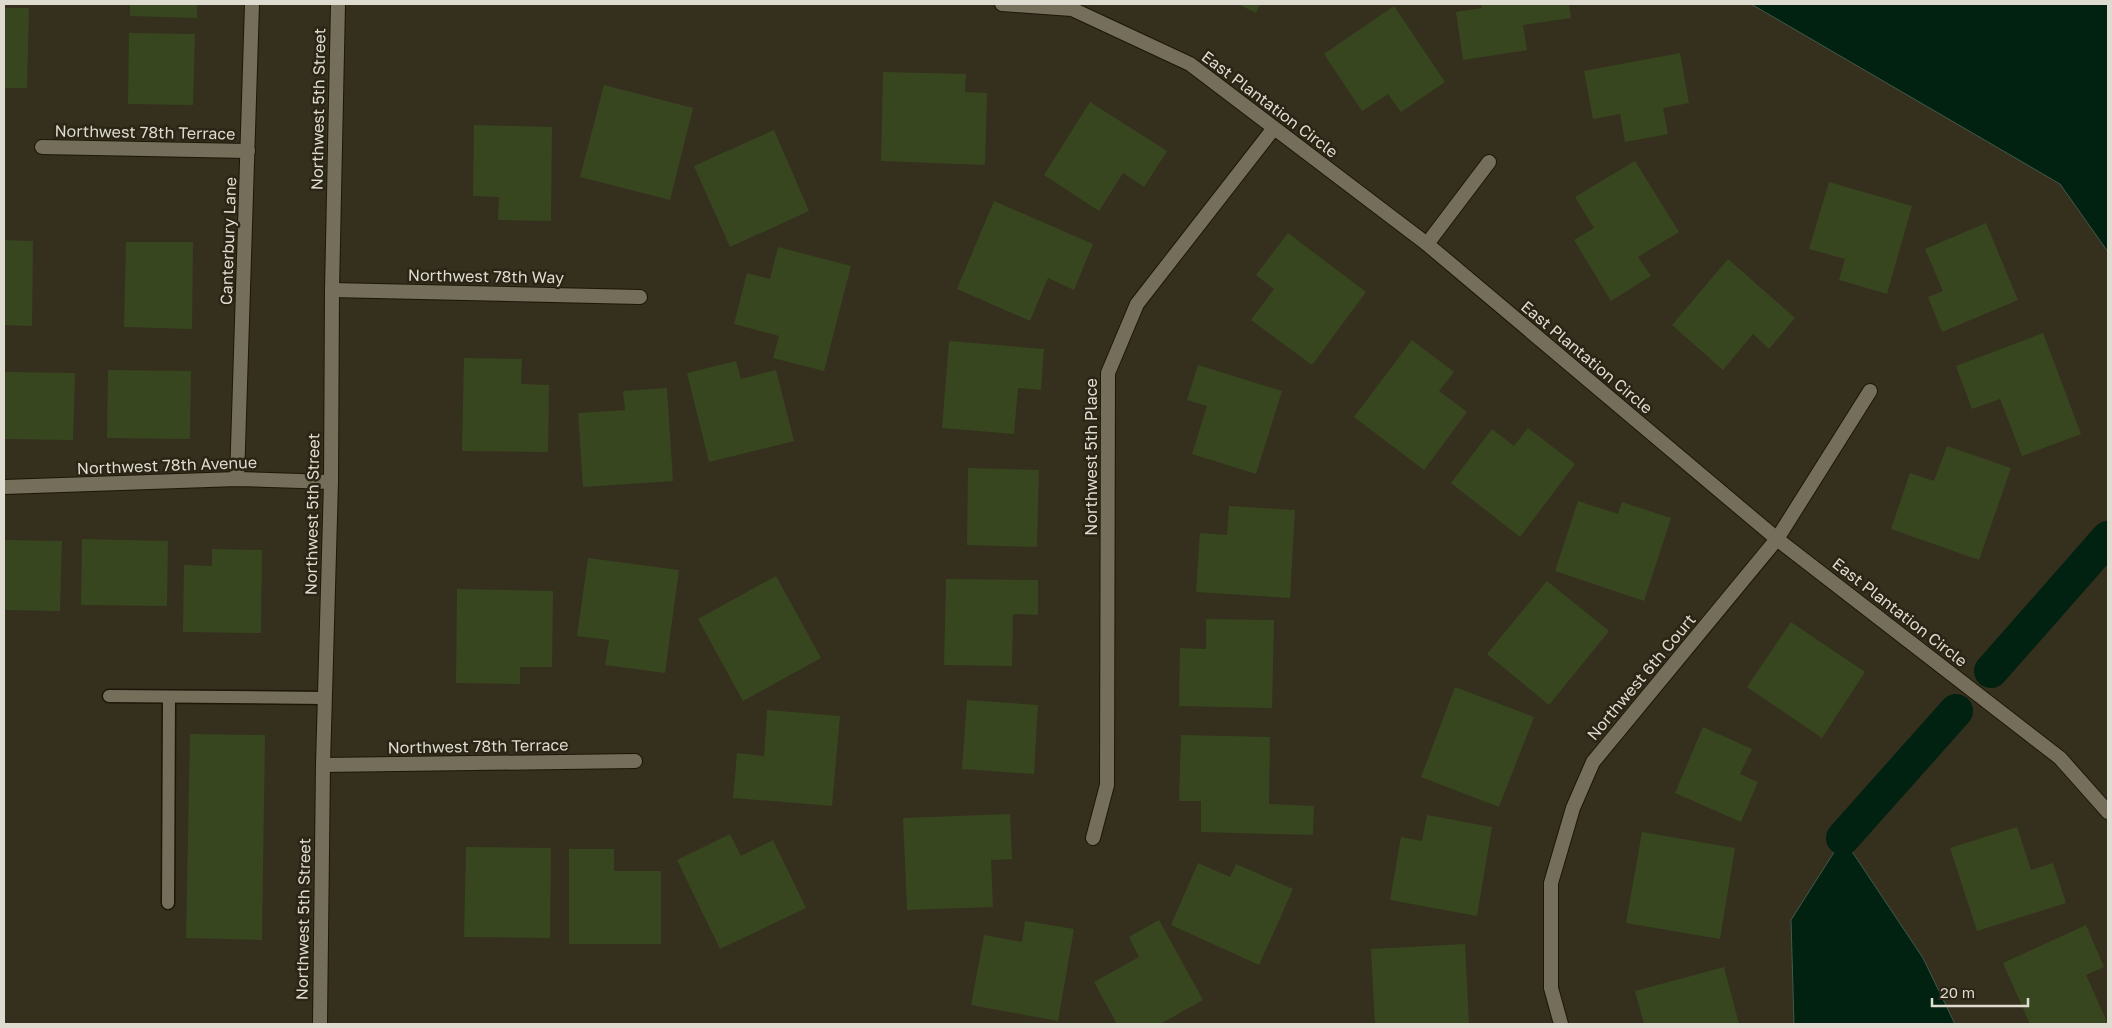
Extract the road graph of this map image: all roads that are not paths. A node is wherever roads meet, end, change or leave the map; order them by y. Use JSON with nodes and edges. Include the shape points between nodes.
{"nodes":[{"id":1,"x":252,"y":4,"type":"edge"},
{"id":2,"x":338,"y":4,"type":"edge"},
{"id":3,"x":1002,"y":4,"type":"edge"},
{"id":4,"x":1073,"y":6,"type":"edge"},
{"id":5,"x":1274,"y":128,"type":"junction"},
{"id":6,"x":42,"y":147,"type":"dead end"},
{"id":7,"x":248,"y":151,"type":"junction"},
{"id":8,"x":1489,"y":162,"type":"dead end"},
{"id":9,"x":1426,"y":244,"type":"junction"},
{"id":10,"x":332,"y":290,"type":"junction"},
{"id":11,"x":640,"y":297,"type":"dead end"},
{"id":12,"x":1870,"y":392,"type":"dead end"},
{"id":13,"x":237,"y":478,"type":"junction"},
{"id":14,"x":331,"y":482,"type":"junction"},
{"id":15,"x":4,"y":487,"type":"edge"},
{"id":16,"x":1777,"y":540,"type":"junction"},
{"id":17,"x":109,"y":696,"type":"dead end"},
{"id":18,"x":169,"y":698,"type":"junction"},
{"id":19,"x":324,"y":698,"type":"junction"},
{"id":20,"x":634,"y":761,"type":"dead end"},
{"id":21,"x":323,"y":765,"type":"junction"},
{"id":22,"x":2108,"y":812,"type":"edge"},
{"id":23,"x":1093,"y":838,"type":"dead end"},
{"id":24,"x":168,"y":903,"type":"dead end"},
{"id":25,"x":320,"y":1024,"type":"edge"},
{"id":26,"x":1561,"y":1024,"type":"edge"}],
"edges":[{"from":1,"to":7,"type":"street","name":"Canterbury Lane"},
{"from":2,"to":10,"type":"street","name":"Northwest 5th Street"},
{"from":3,"to":4,"type":"street","name":"East Plantation Circle"},
{"from":4,"to":5,"type":"street","name":"East Plantation Circle","via":[[1190,64]]},
{"from":5,"to":9,"type":"street","name":"East Plantation Circle"},
{"from":5,"to":23,"type":"street","name":"Northwest 5th Place","via":[[1136,304],[1108,373],[1107,785]]},
{"from":6,"to":7,"type":"street","name":"Northwest 78th Terrace"},
{"from":7,"to":13,"type":"street","name":"Canterbury Lane"},
{"from":8,"to":9,"type":"street"},
{"from":9,"to":16,"type":"street","name":"East Plantation Circle"},
{"from":10,"to":11,"type":"street","name":"Northwest 78th Way"},
{"from":10,"to":14,"type":"street","name":"Northwest 5th Street"},
{"from":12,"to":16,"type":"street","name":"Northwest 6th Court"},
{"from":13,"to":14,"type":"street","name":"Northwest 78th Avenue"},
{"from":13,"to":15,"type":"street","name":"Northwest 78th Avenue"},
{"from":14,"to":19,"type":"street","name":"Northwest 5th Street"},
{"from":16,"to":22,"type":"street","name":"East Plantation Circle","via":[[2060,758]]},
{"from":16,"to":26,"type":"street","name":"Northwest 6th Court","via":[[1593,762],[1573,808],[1551,883],[1551,988]]},
{"from":17,"to":18,"type":"lane"},
{"from":18,"to":19,"type":"lane"},
{"from":18,"to":24,"type":"lane"},
{"from":19,"to":21,"type":"street","name":"Northwest 5th Street"},
{"from":20,"to":21,"type":"street","name":"Northwest 78th Terrace"},
{"from":21,"to":25,"type":"street","name":"Northwest 5th Street"}]}
